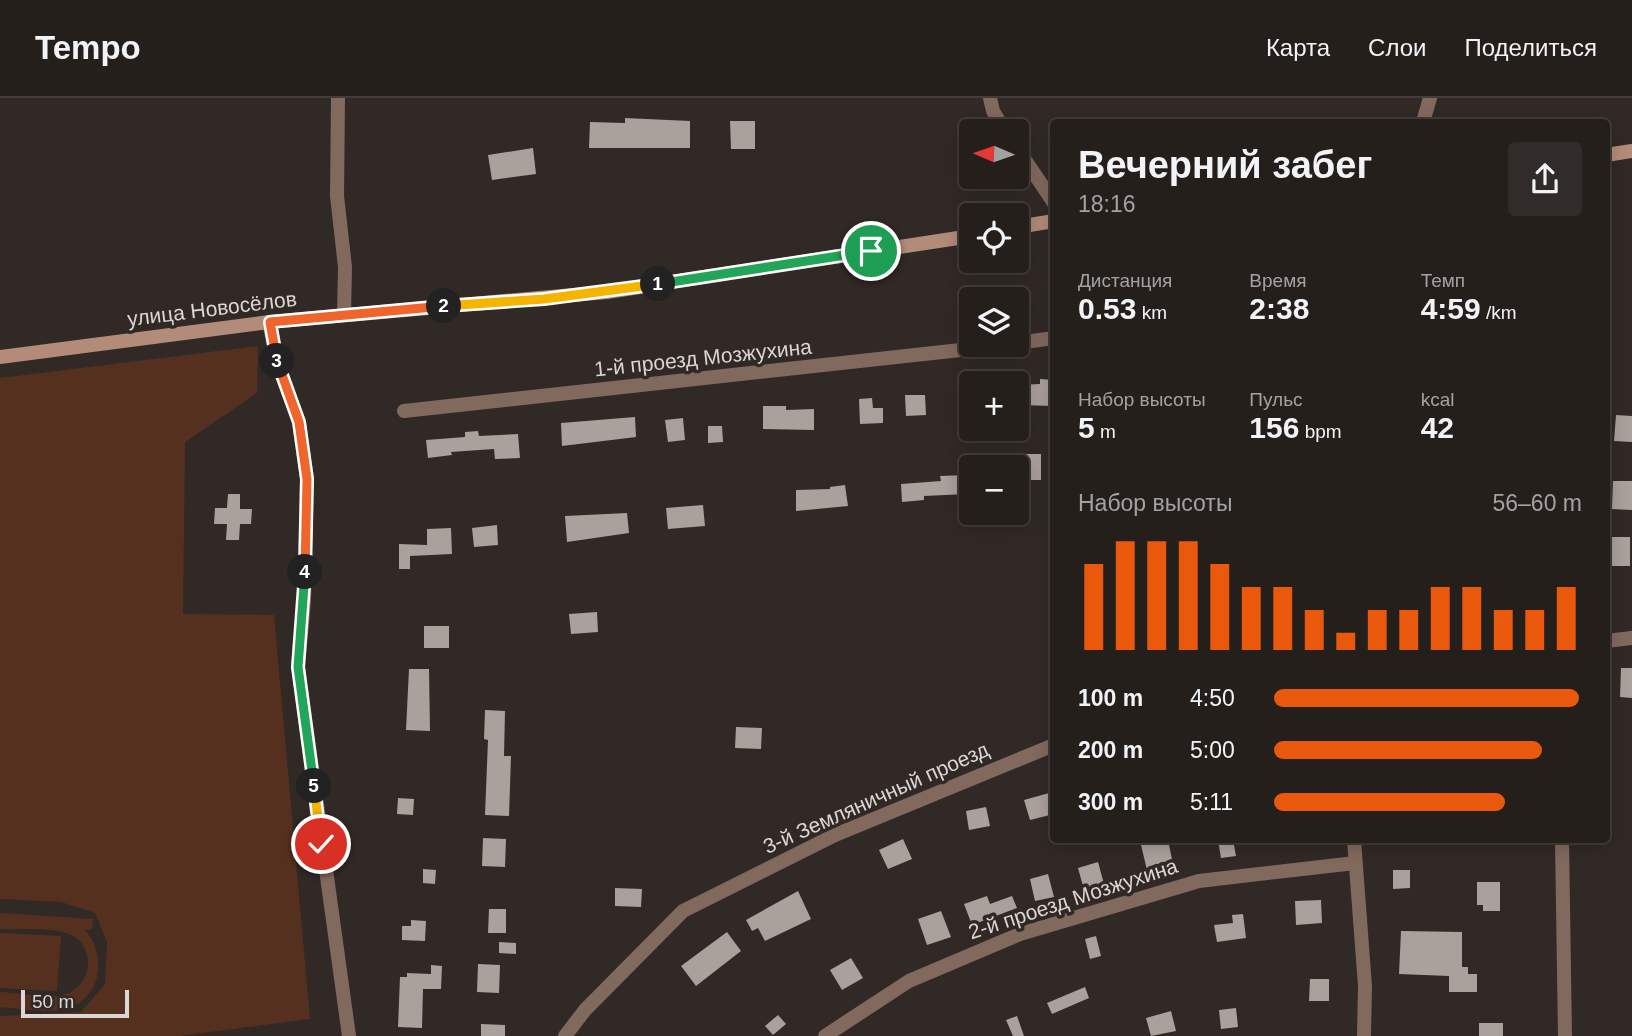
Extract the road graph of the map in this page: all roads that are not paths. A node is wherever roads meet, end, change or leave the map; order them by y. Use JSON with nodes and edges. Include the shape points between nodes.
{"nodes":[{"id":1,"x":338,"y":98,"type":"edge"},
{"id":2,"x":990,"y":98,"type":"edge"},
{"id":3,"x":1430,"y":98,"type":"edge"},
{"id":4,"x":998,"y":119,"type":"edge"},
{"id":5,"x":1424,"y":119,"type":"edge"},
{"id":6,"x":1632,"y":151,"type":"edge"},
{"id":7,"x":1610,"y":154,"type":"edge"},
{"id":8,"x":1029,"y":166,"type":"edge"},
{"id":9,"x":1050,"y":197,"type":"edge"},
{"id":10,"x":1050,"y":222,"type":"edge"},
{"id":11,"x":1029,"y":226,"type":"edge"},
{"id":12,"x":959,"y":238,"type":"edge"},
{"id":13,"x":344,"y":314,"type":"junction"},
{"id":14,"x":270,"y":322,"type":"junction"},
{"id":15,"x":1050,"y":339,"type":"edge"},
{"id":16,"x":1029,"y":341,"type":"edge"},
{"id":17,"x":959,"y":350,"type":"edge"},
{"id":18,"x":0,"y":357,"type":"edge"},
{"id":19,"x":404,"y":411,"type":"dead end"},
{"id":20,"x":1632,"y":638,"type":"edge"},
{"id":21,"x":1610,"y":641,"type":"edge"},
{"id":22,"x":1050,"y":747,"type":"edge"},
{"id":23,"x":1354,"y":843,"type":"edge"},
{"id":24,"x":1562,"y":843,"type":"edge"},
{"id":25,"x":1355,"y":863,"type":"junction"},
{"id":26,"x":349,"y":1036,"type":"edge"},
{"id":27,"x":565,"y":1036,"type":"edge"},
{"id":28,"x":825,"y":1036,"type":"edge"},
{"id":29,"x":1364,"y":1036,"type":"edge"},
{"id":30,"x":1565,"y":1036,"type":"edge"}],
"edges":[{"from":1,"to":13,"type":"street","via":[[337,196],[345,267]]},
{"from":2,"to":4,"type":"street"},
{"from":3,"to":5,"type":"street"},
{"from":6,"to":7,"type":"street"},
{"from":8,"to":9,"type":"street"},
{"from":10,"to":11,"type":"street"},
{"from":12,"to":13,"type":"street","name":"улица Новосёлов","via":[[607,292]]},
{"from":13,"to":14,"type":"street","name":"улица Новосёлов"},
{"from":14,"to":18,"type":"street","name":"улица Новосёлов"},
{"from":14,"to":26,"type":"street","via":[[278,365],[299,422],[307,479],[298,667]]},
{"from":15,"to":16,"type":"street"},
{"from":17,"to":19,"type":"street","name":"1-й проезд Мозжухина"},
{"from":20,"to":21,"type":"street"},
{"from":22,"to":27,"type":"street","name":"3-й Земляничный проезд","via":[[835,835],[683,911]]},
{"from":23,"to":25,"type":"street"},
{"from":24,"to":30,"type":"street"},
{"from":25,"to":28,"type":"street","name":"2-й проезд Мозжухина","via":[[1199,881],[1020,934],[909,981]]},
{"from":25,"to":29,"type":"street","via":[[1365,986]]}]}
